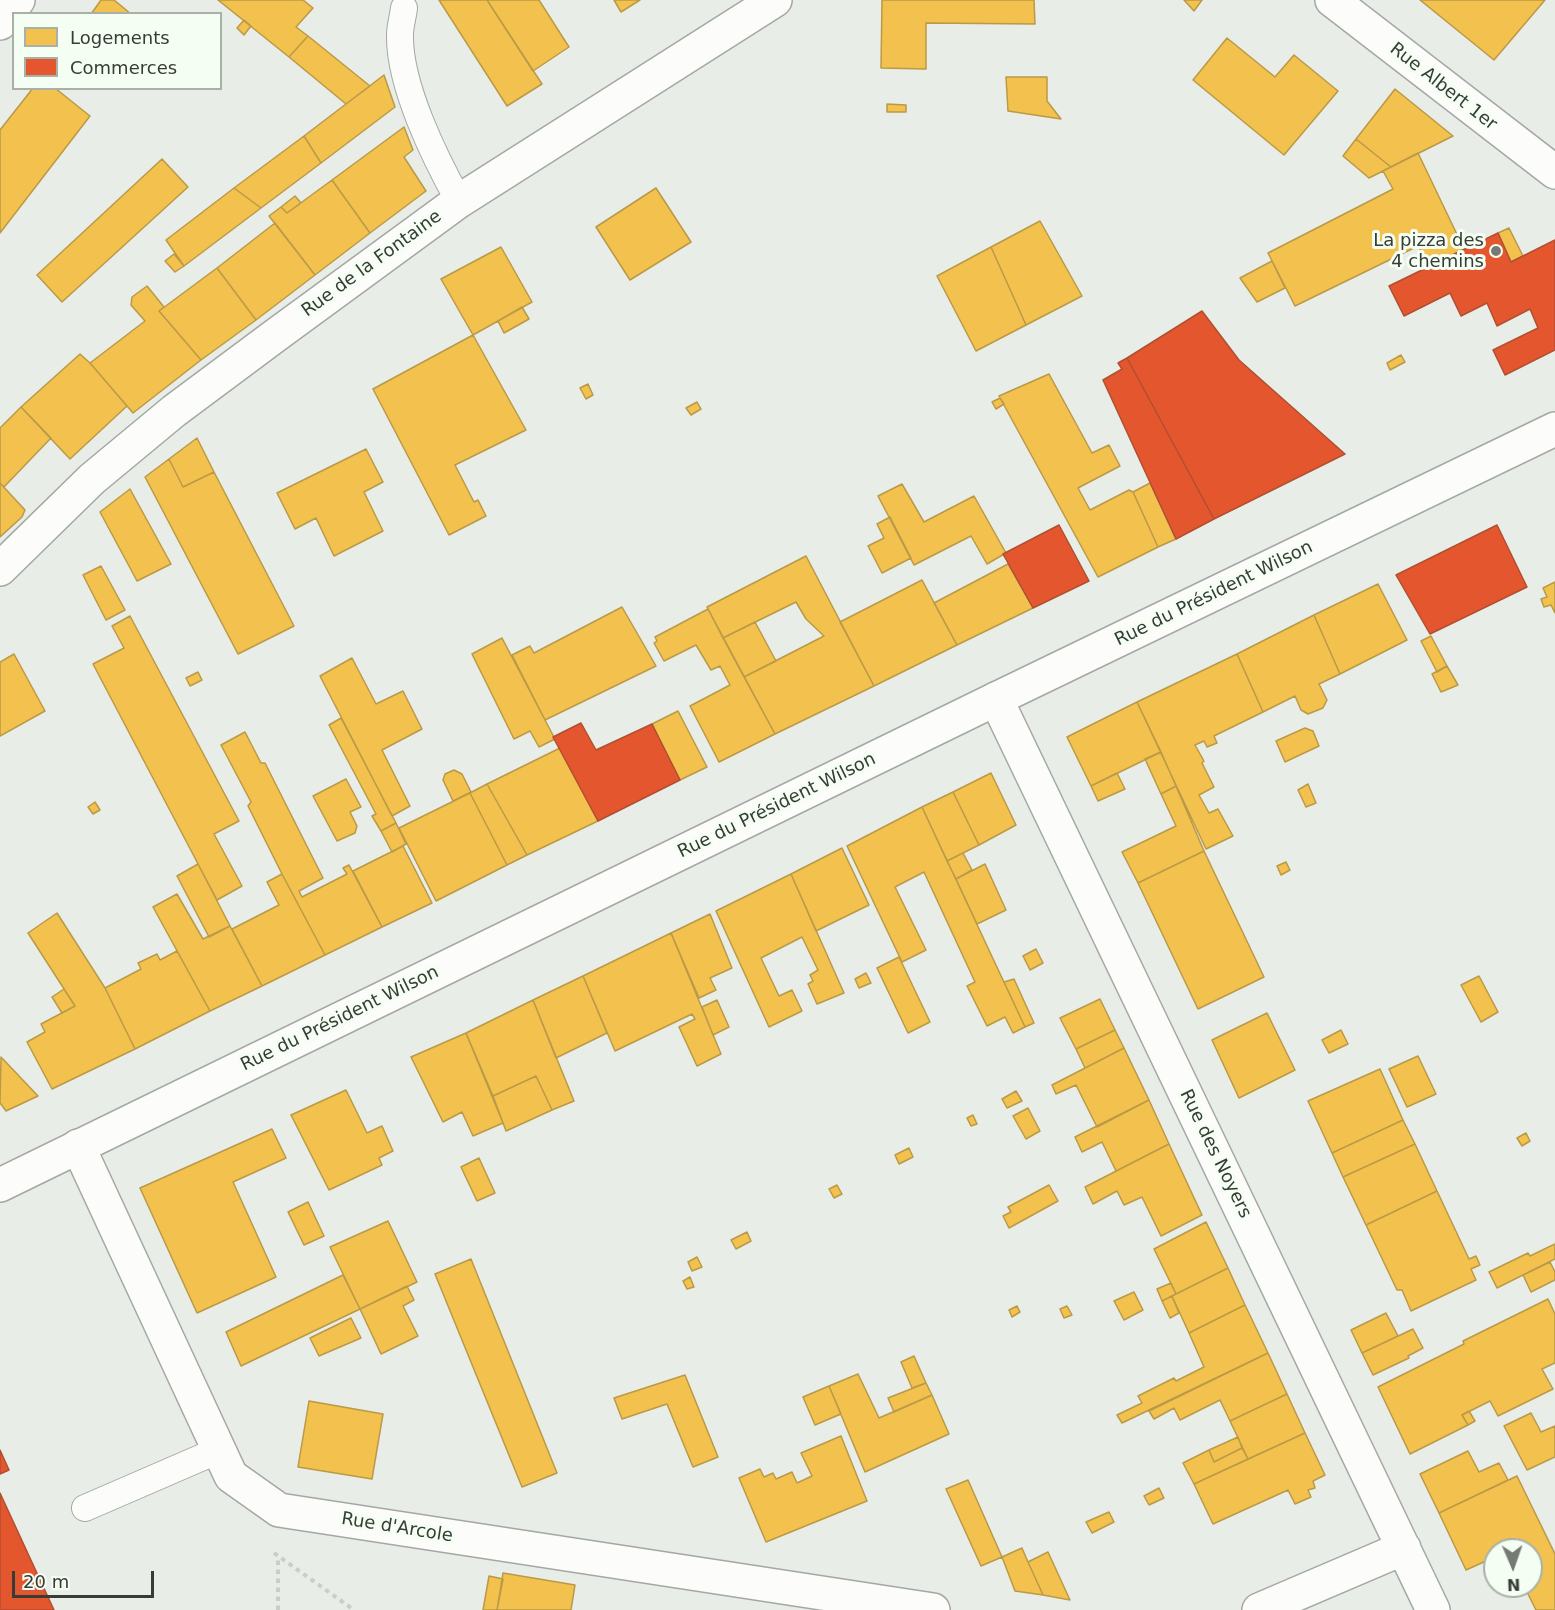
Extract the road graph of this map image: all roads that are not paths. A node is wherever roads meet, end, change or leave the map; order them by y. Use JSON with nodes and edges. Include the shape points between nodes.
{"nodes":[{"id":1,"x":18,"y":0,"type":"edge"},
{"id":2,"x":775,"y":0,"type":"edge"},
{"id":3,"x":1332,"y":0,"type":"edge"},
{"id":4,"x":404,"y":8,"type":"dead end"},
{"id":5,"x":0,"y":23,"type":"edge"},
{"id":6,"x":1555,"y":172,"type":"edge"},
{"id":7,"x":459,"y":201,"type":"junction"},
{"id":8,"x":1555,"y":429,"type":"edge"},
{"id":9,"x":0,"y":569,"type":"edge"},
{"id":10,"x":996,"y":699,"type":"junction"},
{"id":11,"x":78,"y":1146,"type":"junction"},
{"id":12,"x":0,"y":1185,"type":"edge"},
{"id":13,"x":219,"y":1450,"type":"junction"},
{"id":14,"x":85,"y":1508,"type":"dead end"},
{"id":15,"x":1404,"y":1548,"type":"junction"},
{"id":16,"x":933,"y":1610,"type":"edge"},
{"id":17,"x":1259,"y":1610,"type":"edge"},
{"id":18,"x":1433,"y":1610,"type":"edge"}],
"edges":[{"from":1,"to":5,"type":"street"},
{"from":2,"to":7,"type":"street","name":"Rue de la Fontaine"},
{"from":3,"to":6,"type":"street","name":"Rue Albert 1er"},
{"from":4,"to":7,"type":"lane","via":[[400,36],[405,75],[425,134]]},
{"from":7,"to":9,"type":"street","name":"Rue de la Fontaine","via":[[174,411],[92,479]]},
{"from":8,"to":10,"type":"street","name":"Rue du Président Wilson"},
{"from":10,"to":11,"type":"street","name":"Rue du Président Wilson"},
{"from":10,"to":15,"type":"street","name":"Rue des Noyers"},
{"from":11,"to":12,"type":"street","name":"Rue du Président Wilson"},
{"from":11,"to":13,"type":"street","name":"Rue d'Arcole"},
{"from":13,"to":14,"type":"lane"},
{"from":13,"to":16,"type":"street","name":"Rue d'Arcole","via":[[231,1476],[279,1510]]},
{"from":15,"to":17,"type":"street"},
{"from":15,"to":18,"type":"street","name":"Rue des Noyers"}]}
